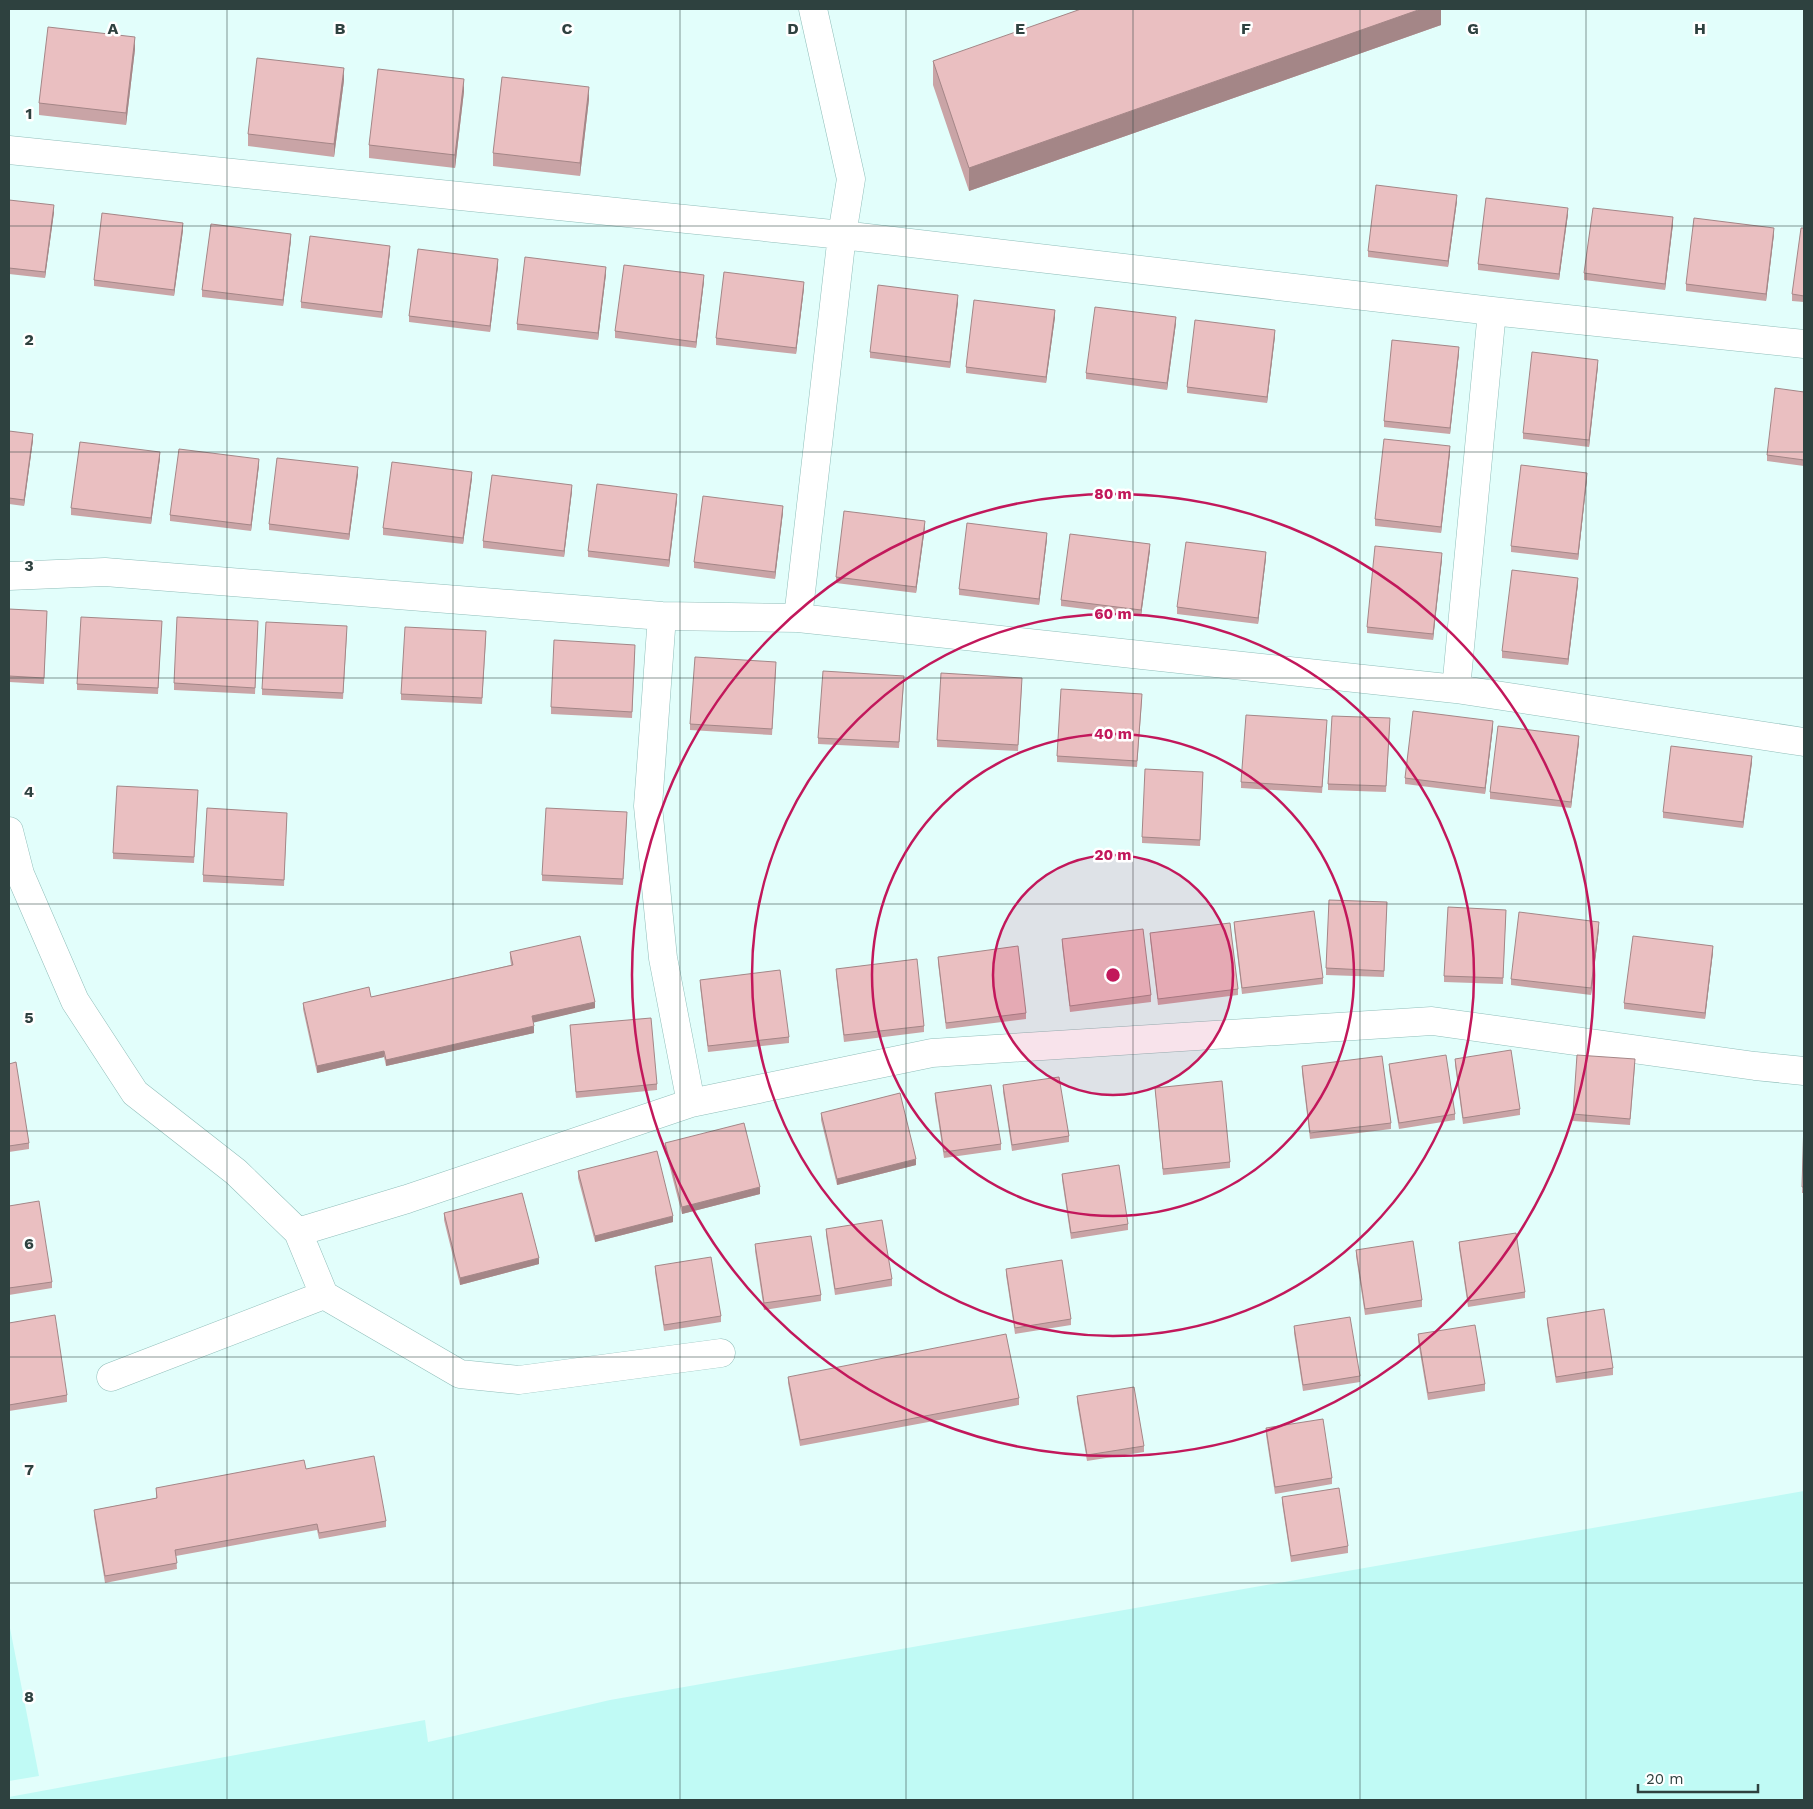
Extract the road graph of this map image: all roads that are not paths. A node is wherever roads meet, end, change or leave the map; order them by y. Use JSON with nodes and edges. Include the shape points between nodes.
{"nodes":[{"id":1,"x":813,"y":9,"type":"edge"},
{"id":2,"x":9,"y":150,"type":"edge"},
{"id":3,"x":842,"y":235,"type":"junction"},
{"id":4,"x":1492,"y":311,"type":"junction"},
{"id":5,"x":1804,"y":344,"type":"edge"},
{"id":6,"x":9,"y":576,"type":"edge"},
{"id":7,"x":662,"y":616,"type":"junction"},
{"id":8,"x":798,"y":618,"type":"junction"},
{"id":9,"x":1456,"y":689,"type":"junction"},
{"id":10,"x":1804,"y":742,"type":"edge"},
{"id":11,"x":9,"y":831,"type":"edge"},
{"id":12,"x":1804,"y":1071,"type":"edge"},
{"id":13,"x":691,"y":1103,"type":"junction"},
{"id":14,"x":298,"y":1232,"type":"junction"},
{"id":15,"x":324,"y":1295,"type":"junction"},
{"id":16,"x":720,"y":1353,"type":"dead end"},
{"id":17,"x":112,"y":1377,"type":"dead end"}],
"edges":[{"from":1,"to":3,"type":"street","via":[[851,179]]},
{"from":2,"to":3,"type":"street"},
{"from":3,"to":4,"type":"street"},
{"from":3,"to":8,"type":"street"},
{"from":4,"to":5,"type":"street"},
{"from":4,"to":9,"type":"street"},
{"from":6,"to":7,"type":"street","via":[[105,572]]},
{"from":7,"to":8,"type":"street"},
{"from":7,"to":13,"type":"street","via":[[648,806],[663,958]]},
{"from":8,"to":9,"type":"street"},
{"from":9,"to":10,"type":"street"},
{"from":11,"to":14,"type":"street","via":[[20,874],[76,1001],[135,1092],[236,1172]]},
{"from":12,"to":13,"type":"street","via":[[1432,1021],[932,1053]]},
{"from":13,"to":14,"type":"street","via":[[407,1199]]},
{"from":14,"to":15,"type":"street"},
{"from":15,"to":16,"type":"street","via":[[460,1374],[519,1380]]},
{"from":15,"to":17,"type":"street"}]}
